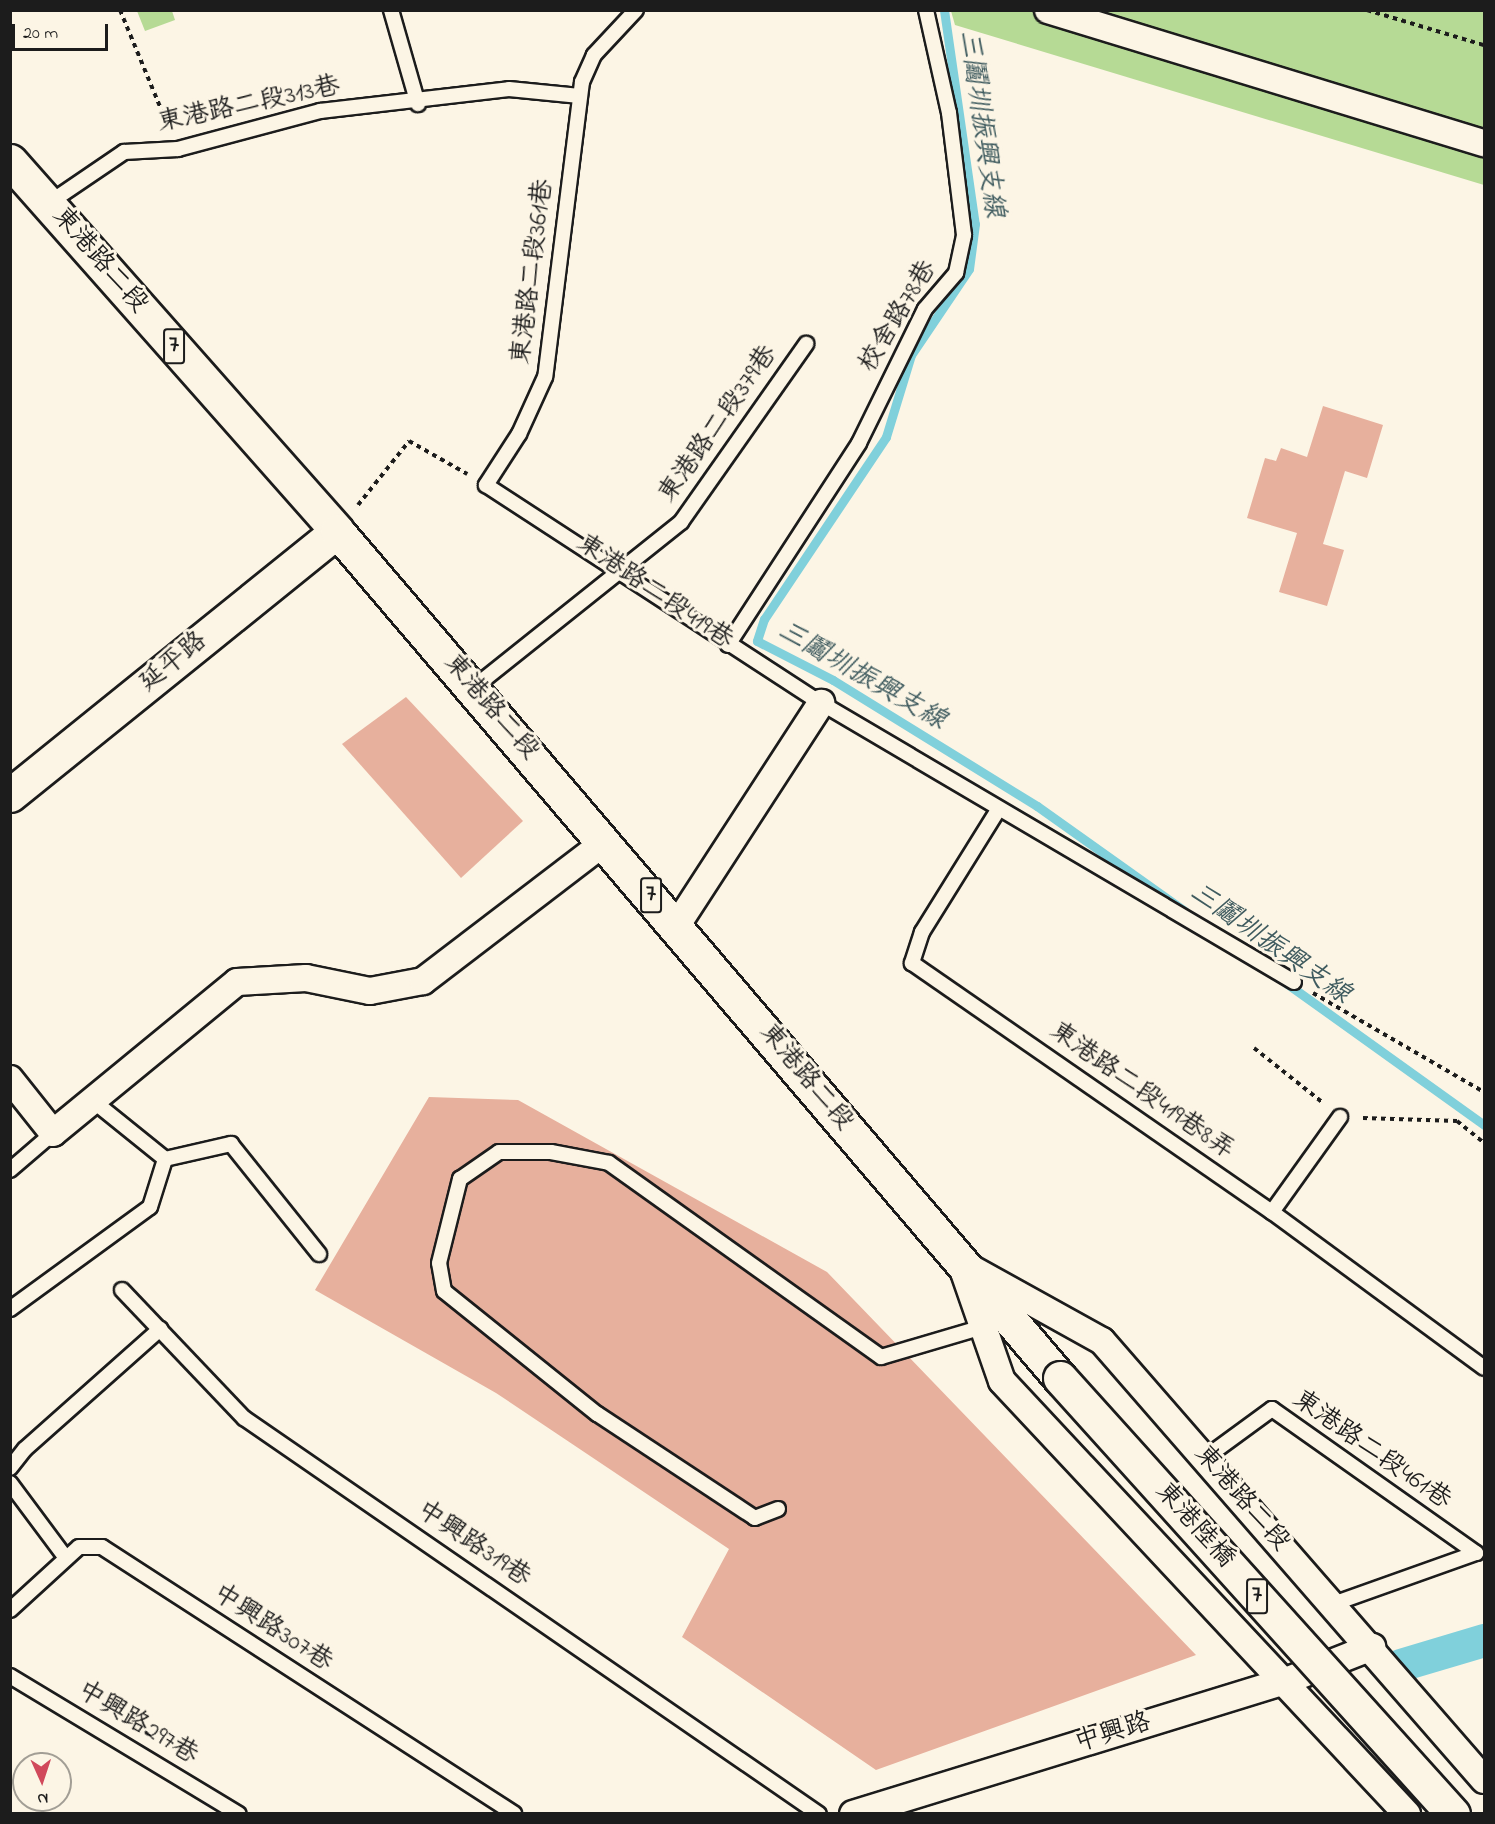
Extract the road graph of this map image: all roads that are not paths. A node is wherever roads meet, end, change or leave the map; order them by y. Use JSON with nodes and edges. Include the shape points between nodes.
{"nodes":[{"id":1,"x":391,"y":10,"type":"edge"},
{"id":2,"x":636,"y":10,"type":"edge"},
{"id":3,"x":926,"y":10,"type":"edge"},
{"id":4,"x":1048,"y":10,"type":"edge"},
{"id":5,"x":580,"y":96,"type":"junction"},
{"id":6,"x":418,"y":104,"type":"junction"},
{"id":7,"x":1485,"y":143,"type":"edge"},
{"id":8,"x":10,"y":161,"type":"edge"},
{"id":9,"x":49,"y":203,"type":"junction"},
{"id":10,"x":806,"y":344,"type":"dead end"},
{"id":11,"x":486,"y":485,"type":"joint"},
{"id":12,"x":337,"y":531,"type":"junction"},
{"id":13,"x":620,"y":571,"type":"junction"},
{"id":14,"x":728,"y":645,"type":"junction"},
{"id":15,"x":472,"y":688,"type":"junction"},
{"id":16,"x":821,"y":703,"type":"junction"},
{"id":17,"x":10,"y":795,"type":"edge"},
{"id":18,"x":998,"y":810,"type":"junction"},
{"id":19,"x":605,"y":842,"type":"junction"},
{"id":20,"x":677,"y":925,"type":"junction"},
{"id":21,"x":1294,"y":982,"type":"road end"},
{"id":22,"x":10,"y":1079,"type":"edge"},
{"id":23,"x":93,"y":1100,"type":"junction"},
{"id":24,"x":1340,"y":1117,"type":"road end"},
{"id":25,"x":53,"y":1133,"type":"junction"},
{"id":26,"x":165,"y":1159,"type":"junction"},
{"id":27,"x":10,"y":1170,"type":"edge"},
{"id":28,"x":1272,"y":1212,"type":"junction"},
{"id":29,"x":319,"y":1254,"type":"dead end"},
{"id":30,"x":961,"y":1263,"type":"junction"},
{"id":31,"x":122,"y":1290,"type":"dead end"},
{"id":32,"x":10,"y":1309,"type":"edge"},
{"id":33,"x":983,"y":1327,"type":"junction"},
{"id":34,"x":160,"y":1329,"type":"junction"},
{"id":35,"x":1485,"y":1368,"type":"edge"},
{"id":36,"x":1205,"y":1458,"type":"junction"},
{"id":37,"x":10,"y":1468,"type":"edge"},
{"id":38,"x":10,"y":1483,"type":"edge"},
{"id":39,"x":778,"y":1509,"type":"dead end"},
{"id":40,"x":66,"y":1558,"type":"junction"},
{"id":41,"x":1333,"y":1604,"type":"junction"},
{"id":42,"x":10,"y":1610,"type":"edge"},
{"id":43,"x":1372,"y":1647,"type":"junction"},
{"id":44,"x":10,"y":1676,"type":"edge"},
{"id":45,"x":1283,"y":1682,"type":"junction"},
{"id":46,"x":1485,"y":1780,"type":"edge"},
{"id":47,"x":239,"y":1814,"type":"edge"},
{"id":48,"x":514,"y":1814,"type":"edge"},
{"id":49,"x":819,"y":1814,"type":"edge"},
{"id":50,"x":853,"y":1814,"type":"edge"},
{"id":51,"x":1407,"y":1814,"type":"edge"},
{"id":52,"x":1453,"y":1814,"type":"edge"}],
"edges":[{"from":1,"to":6,"type":"lane"},
{"from":2,"to":5,"type":"lane","name":"東港路二段361巷","via":[[594,55]]},
{"from":3,"to":14,"type":"lane","name":"校舍路78巷","via":[[949,113],[964,235],[956,273],[925,309],[859,443]]},
{"from":4,"to":7,"type":"street"},
{"from":5,"to":6,"type":"lane","name":"東港路二段313巷","via":[[509,89]]},
{"from":5,"to":11,"type":"lane","name":"東港路二段361巷","via":[[545,377],[519,434]]},
{"from":6,"to":9,"type":"lane","name":"東港路二段313巷","via":[[320,111],[178,149],[124,152]]},
{"from":8,"to":9,"type":"main road","name":"東港路二段","number":"7"},
{"from":9,"to":12,"type":"main road","name":"東港路二段","number":"7"},
{"from":10,"to":13,"type":"lane","name":"東港路二段379巷","via":[[681,522]]},
{"from":11,"to":13,"type":"lane","name":"東港路二段419巷"},
{"from":12,"to":15,"type":"main road","name":"東港路二段","number":"7"},
{"from":12,"to":17,"type":"main road","name":"延平路"},
{"from":13,"to":14,"type":"lane","name":"東港路二段419巷"},
{"from":13,"to":15,"type":"lane","name":"東港路二段379巷"},
{"from":14,"to":16,"type":"lane","name":"東港路二段419巷"},
{"from":15,"to":19,"type":"main road","name":"東港路二段","number":"7"},
{"from":16,"to":18,"type":"lane","name":"東港路二段419巷"},
{"from":16,"to":20,"type":"street"},
{"from":18,"to":21,"type":"lane","name":"東港路二段419巷"},
{"from":18,"to":28,"type":"lane","name":"東港路二段419巷8弄","via":[[922,932],[912,963]]},
{"from":19,"to":20,"type":"main road","name":"東港路二段","number":"7"},
{"from":19,"to":23,"type":"street","via":[[423,981],[370,991],[306,978],[237,982]]},
{"from":20,"to":30,"type":"main road","name":"東港路二段","number":"7"},
{"from":22,"to":25,"type":"street"},
{"from":23,"to":25,"type":"street"},
{"from":23,"to":26,"type":"lane"},
{"from":24,"to":28,"type":"lane"},
{"from":25,"to":27,"type":"lane"},
{"from":26,"to":29,"type":"lane","via":[[231,1144]]},
{"from":26,"to":32,"type":"lane","via":[[150,1207]]},
{"from":28,"to":35,"type":"lane","name":"東港路二段419巷8弄"},
{"from":30,"to":33,"type":"street","name":"東港路二段"},
{"from":30,"to":36,"type":"street","name":"東港路二段","via":[[1102,1341]]},
{"from":30,"to":52,"type":"main road","name":"東港陸橋","number":"7","bridge":true},
{"from":31,"to":34,"type":"lane","name":"中興路319巷"},
{"from":33,"to":39,"type":"lane","via":[[881,1357],[609,1163],[551,1152],[499,1152],[460,1179],[439,1263],[444,1291],[597,1414],[736,1505],[756,1518]]},
{"from":33,"to":45,"type":"street","name":"東港路二段","via":[[1002,1381]]},
{"from":34,"to":37,"type":"lane","via":[[25,1449]]},
{"from":34,"to":49,"type":"lane","name":"中興路319巷","via":[[244,1418]]},
{"from":36,"to":41,"type":"street","name":"東港路二段"},
{"from":36,"to":41,"type":"lane","name":"東港路二段461巷","via":[[1272,1408],[1476,1553]]},
{"from":38,"to":40,"type":"lane"},
{"from":40,"to":42,"type":"lane","name":"中興路307巷"},
{"from":40,"to":48,"type":"lane","name":"中興路307巷","via":[[79,1547],[102,1547]]},
{"from":41,"to":43,"type":"street","name":"東港路二段"},
{"from":43,"to":45,"type":"street","name":"中興路"},
{"from":43,"to":46,"type":"street","name":"東港路二段"},
{"from":44,"to":47,"type":"lane","name":"中興路297巷"},
{"from":45,"to":50,"type":"street","name":"中興路"},
{"from":45,"to":51,"type":"street","name":"東港路二段"}]}
